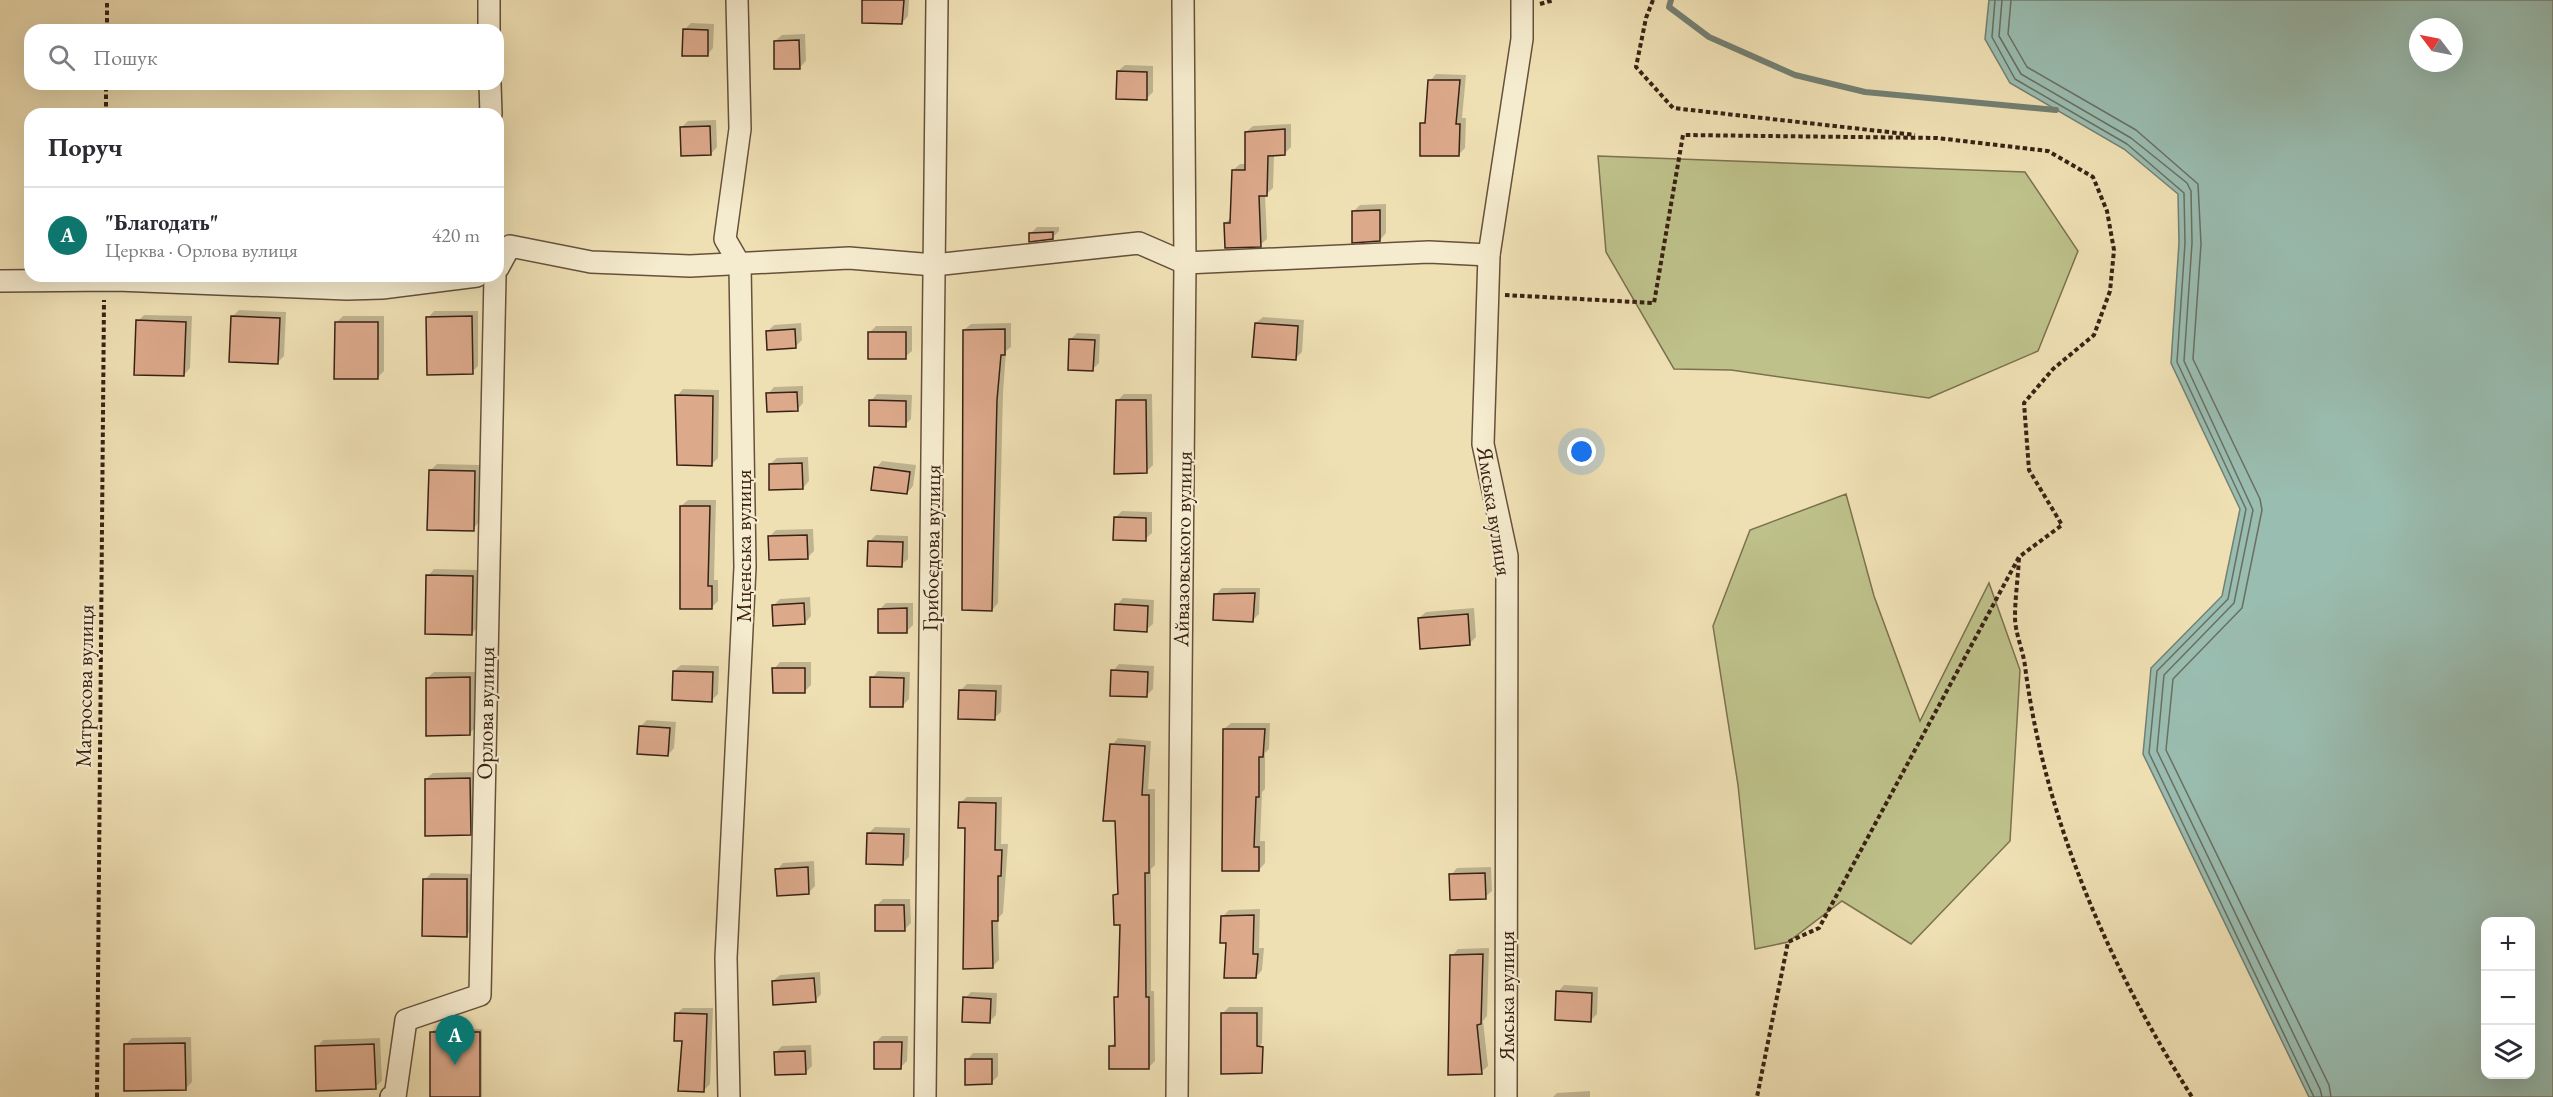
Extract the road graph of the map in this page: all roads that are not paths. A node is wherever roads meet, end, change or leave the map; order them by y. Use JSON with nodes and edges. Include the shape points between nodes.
{"nodes":[{"id":1,"x":489,"y":0,"type":"edge"},
{"id":2,"x":737,"y":0,"type":"edge"},
{"id":3,"x":937,"y":0,"type":"edge"},
{"id":4,"x":1183,"y":0,"type":"edge"},
{"id":5,"x":1522,"y":0,"type":"edge"},
{"id":6,"x":489,"y":24,"type":"edge"},
{"id":7,"x":490,"y":90,"type":"edge"},
{"id":8,"x":491,"y":108,"type":"edge"},
{"id":9,"x":1489,"y":255,"type":"junction"},
{"id":10,"x":504,"y":257,"type":"edge"},
{"id":11,"x":1185,"y":263,"type":"junction"},
{"id":12,"x":740,"y":265,"type":"junction"},
{"id":13,"x":934,"y":265,"type":"junction"},
{"id":14,"x":0,"y":281,"type":"edge"},
{"id":15,"x":24,"y":281,"type":"edge"},
{"id":16,"x":159,"y":282,"type":"edge"},
{"id":17,"x":417,"y":282,"type":"edge"},
{"id":18,"x":495,"y":282,"type":"edge"},
{"id":19,"x":393,"y":1097,"type":"edge"},
{"id":20,"x":729,"y":1097,"type":"edge"},
{"id":21,"x":925,"y":1097,"type":"edge"},
{"id":22,"x":1177,"y":1097,"type":"edge"},
{"id":23,"x":1506,"y":1097,"type":"edge"}],
"edges":[{"from":1,"to":6,"type":"street"},
{"from":2,"to":12,"type":"street","name":"Мценська вулиця","via":[[740,129],[725,239]]},
{"from":3,"to":13,"type":"street","name":"Грибоєдова вулиця"},
{"from":4,"to":11,"type":"street","name":"Айвазовського вулиця"},
{"from":5,"to":9,"type":"street","name":"Ямська вулиця","via":[[1522,39]]},
{"from":7,"to":8,"type":"street"},
{"from":9,"to":11,"type":"street","via":[[1429,252]]},
{"from":9,"to":23,"type":"street","name":"Ямська вулиця","via":[[1483,444],[1507,556]]},
{"from":10,"to":12,"type":"street","via":[[510,246],[591,262]]},
{"from":11,"to":13,"type":"street","via":[[1139,243]]},
{"from":11,"to":22,"type":"street","name":"Айвазовського вулиця"},
{"from":12,"to":13,"type":"street","via":[[849,258]]},
{"from":12,"to":20,"type":"street","name":"Мценська вулиця","via":[[745,567],[726,958]]},
{"from":13,"to":21,"type":"street","name":"Грибоєдова вулиця"},
{"from":14,"to":15,"type":"street"},
{"from":16,"to":17,"type":"street","via":[[348,289]]},
{"from":18,"to":19,"type":"street","name":"Орлова вулиця","via":[[480,995],[406,1020]]}]}
